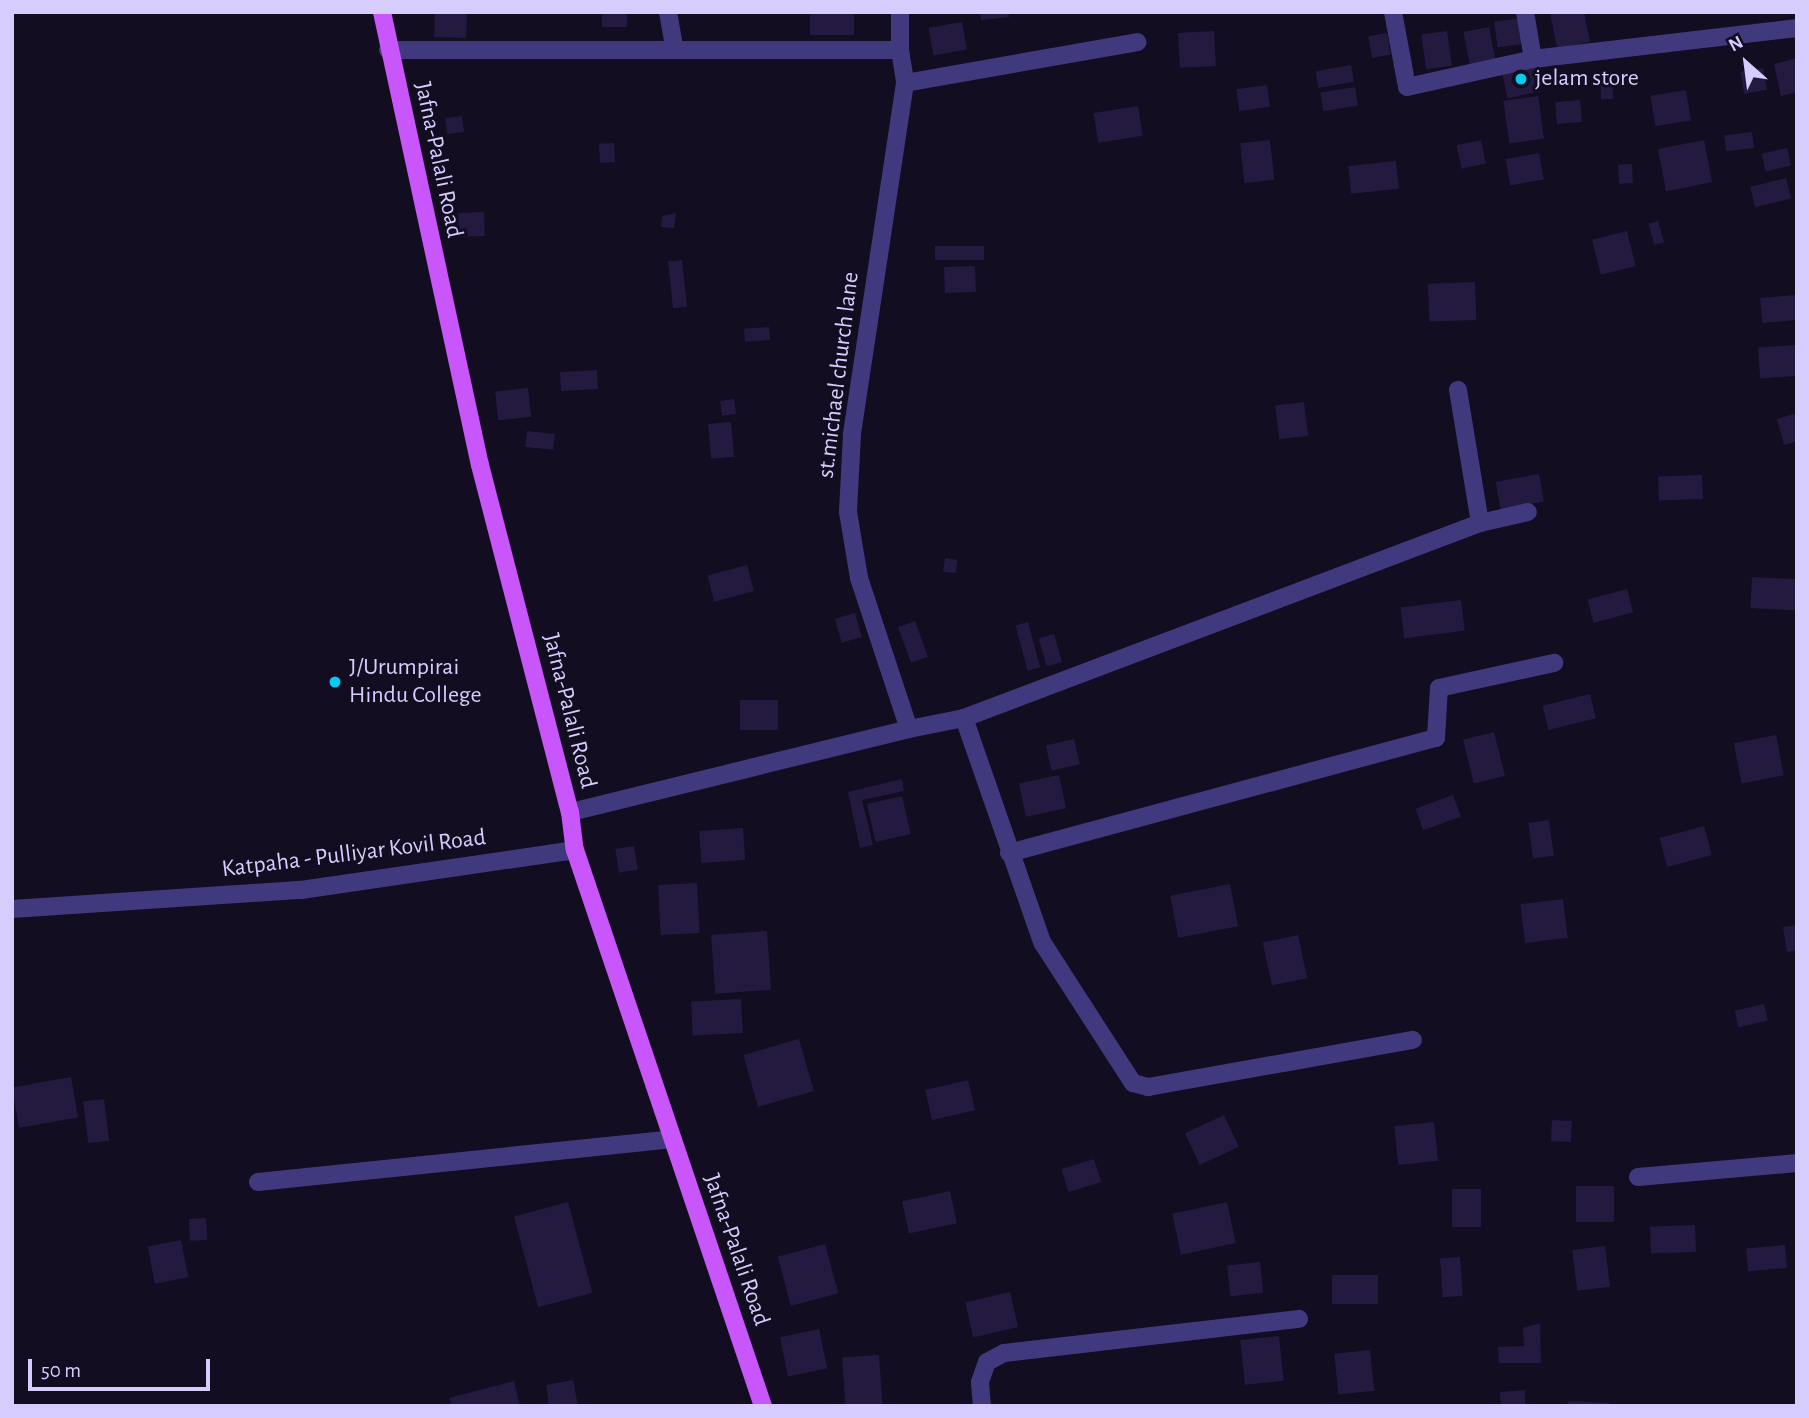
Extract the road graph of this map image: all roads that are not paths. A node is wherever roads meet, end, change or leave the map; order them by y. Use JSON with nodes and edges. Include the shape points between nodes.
{"nodes":[{"id":1,"x":382,"y":12,"type":"edge"},
{"id":2,"x":668,"y":12,"type":"edge"},
{"id":3,"x":900,"y":12,"type":"edge"},
{"id":4,"x":1393,"y":12,"type":"edge"},
{"id":5,"x":1525,"y":12,"type":"edge"},
{"id":6,"x":1797,"y":29,"type":"edge"},
{"id":7,"x":1137,"y":42,"type":"dead end"},
{"id":8,"x":674,"y":47,"type":"junction"},
{"id":9,"x":388,"y":50,"type":"junction"},
{"id":10,"x":900,"y":50,"type":"junction"},
{"id":11,"x":1533,"y":59,"type":"junction"},
{"id":12,"x":905,"y":83,"type":"junction"},
{"id":13,"x":1458,"y":390,"type":"dead end"},
{"id":14,"x":1528,"y":512,"type":"dead end"},
{"id":15,"x":1480,"y":523,"type":"junction"},
{"id":16,"x":1554,"y":663,"type":"dead end"},
{"id":17,"x":964,"y":718,"type":"junction"},
{"id":18,"x":909,"y":729,"type":"junction"},
{"id":19,"x":569,"y":812,"type":"junction"},
{"id":20,"x":575,"y":850,"type":"junction"},
{"id":21,"x":1009,"y":853,"type":"junction"},
{"id":22,"x":12,"y":909,"type":"edge"},
{"id":23,"x":1413,"y":1040,"type":"dead end"},
{"id":24,"x":673,"y":1139,"type":"junction"},
{"id":25,"x":1797,"y":1163,"type":"edge"},
{"id":26,"x":1637,"y":1177,"type":"dead end"},
{"id":27,"x":258,"y":1182,"type":"dead end"},
{"id":28,"x":1299,"y":1319,"type":"dead end"},
{"id":29,"x":763,"y":1406,"type":"edge"},
{"id":30,"x":982,"y":1406,"type":"edge"}],
"edges":[{"from":1,"to":9,"type":"main road","name":"Jafna-Palali Road"},
{"from":2,"to":8,"type":"street"},
{"from":3,"to":10,"type":"street","name":"st.michael church lane"},
{"from":4,"to":11,"type":"street","via":[[1407,87]]},
{"from":5,"to":11,"type":"street"},
{"from":6,"to":11,"type":"street"},
{"from":7,"to":12,"type":"street"},
{"from":8,"to":9,"type":"street"},
{"from":8,"to":10,"type":"street"},
{"from":9,"to":19,"type":"main road","name":"Jafna-Palali Road","via":[[480,465]]},
{"from":10,"to":12,"type":"street","name":"st.michael church lane"},
{"from":12,"to":18,"type":"street","name":"st.michael church lane","via":[[852,435],[848,512],[859,578]]},
{"from":13,"to":15,"type":"street"},
{"from":14,"to":15,"type":"street"},
{"from":15,"to":17,"type":"street"},
{"from":16,"to":21,"type":"street","via":[[1439,688],[1436,738]]},
{"from":17,"to":18,"type":"street"},
{"from":17,"to":21,"type":"street"},
{"from":18,"to":19,"type":"street"},
{"from":19,"to":20,"type":"main road","name":"Jafna-Palali Road"},
{"from":20,"to":22,"type":"street","name":"Katpaha - Pulliyar Kovil Road","via":[[302,890]]},
{"from":20,"to":24,"type":"main road","name":"Jafna-Palali Road"},
{"from":21,"to":23,"type":"street","via":[[1042,942],[1133,1083],[1148,1087]]},
{"from":24,"to":27,"type":"street"},
{"from":24,"to":29,"type":"main road","name":"Jafna-Palali Road"},
{"from":25,"to":26,"type":"street"},
{"from":28,"to":30,"type":"street","via":[[1004,1353],[987,1362],[980,1382]]}]}
